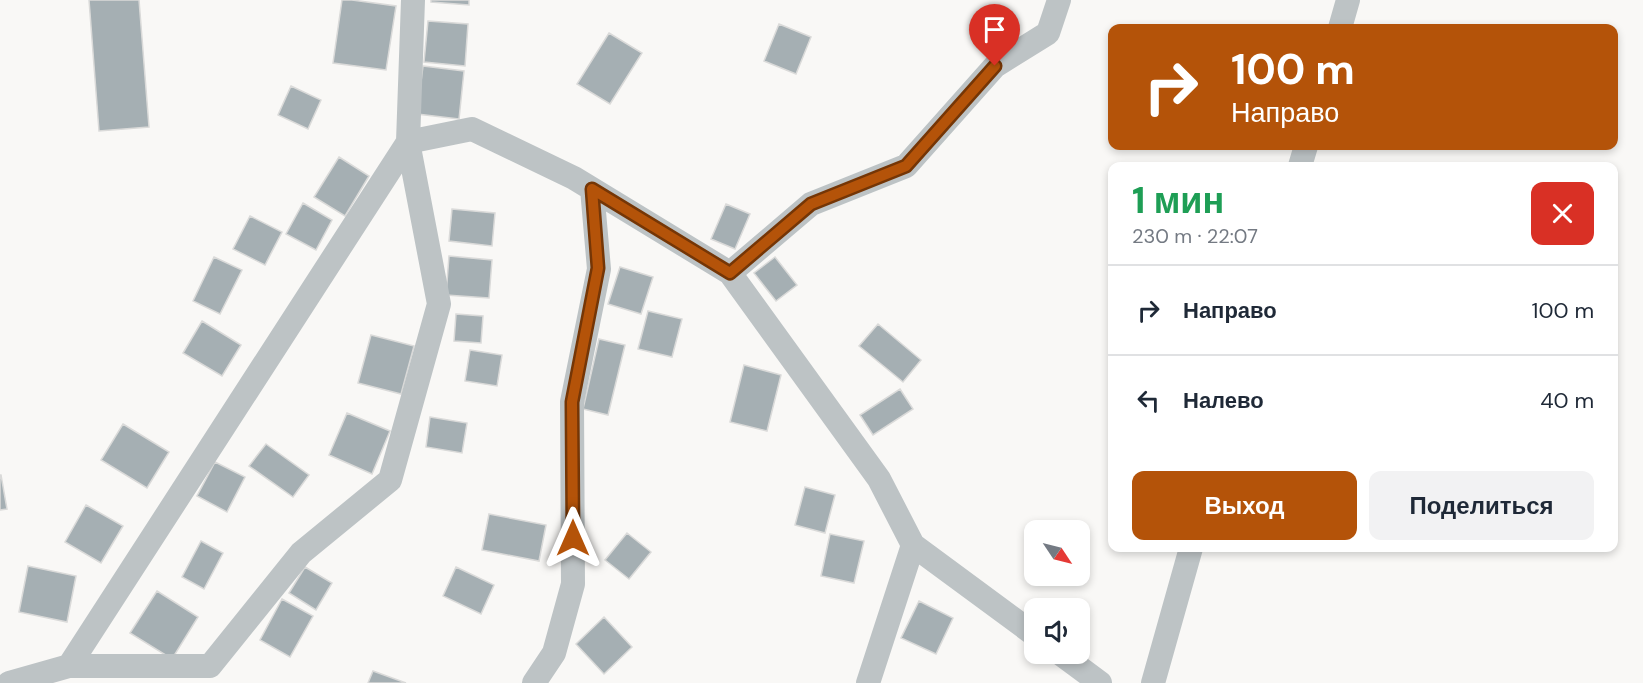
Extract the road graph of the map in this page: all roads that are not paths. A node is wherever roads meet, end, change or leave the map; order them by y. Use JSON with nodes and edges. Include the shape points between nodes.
{"nodes":[{"id":1,"x":413,"y":0,"type":"edge"},
{"id":2,"x":1059,"y":0,"type":"edge"},
{"id":3,"x":1348,"y":0,"type":"edge"},
{"id":4,"x":1341,"y":24,"type":"edge"},
{"id":5,"x":408,"y":142,"type":"junction"},
{"id":6,"x":592,"y":189,"type":"junction"},
{"id":7,"x":730,"y":273,"type":"junction"},
{"id":8,"x":913,"y":545,"type":"junction"},
{"id":9,"x":1190,"y":552,"type":"edge"},
{"id":10,"x":1024,"y":627,"type":"edge"},
{"id":11,"x":1074,"y":664,"type":"edge"},
{"id":12,"x":69,"y":666,"type":"junction"},
{"id":13,"x":9,"y":683,"type":"edge"},
{"id":14,"x":534,"y":683,"type":"edge"},
{"id":15,"x":868,"y":683,"type":"edge"},
{"id":16,"x":1100,"y":683,"type":"edge"},
{"id":17,"x":1153,"y":683,"type":"edge"}],
"edges":[{"from":1,"to":5,"type":"street"},
{"from":2,"to":7,"type":"street","via":[[1048,33],[995,66],[906,166],[811,204]]},
{"from":3,"to":4,"type":"street"},
{"from":5,"to":6,"type":"street","via":[[472,129]]},
{"from":5,"to":12,"type":"street"},
{"from":5,"to":12,"type":"street","via":[[439,304],[390,480],[301,553],[210,666]]},
{"from":6,"to":7,"type":"street"},
{"from":6,"to":14,"type":"street","via":[[598,268],[572,402],[573,584],[554,652]]},
{"from":7,"to":8,"type":"street","via":[[879,479]]},
{"from":8,"to":10,"type":"street"},
{"from":8,"to":15,"type":"street"},
{"from":9,"to":17,"type":"street"},
{"from":11,"to":16,"type":"street"},
{"from":12,"to":13,"type":"street"}]}
